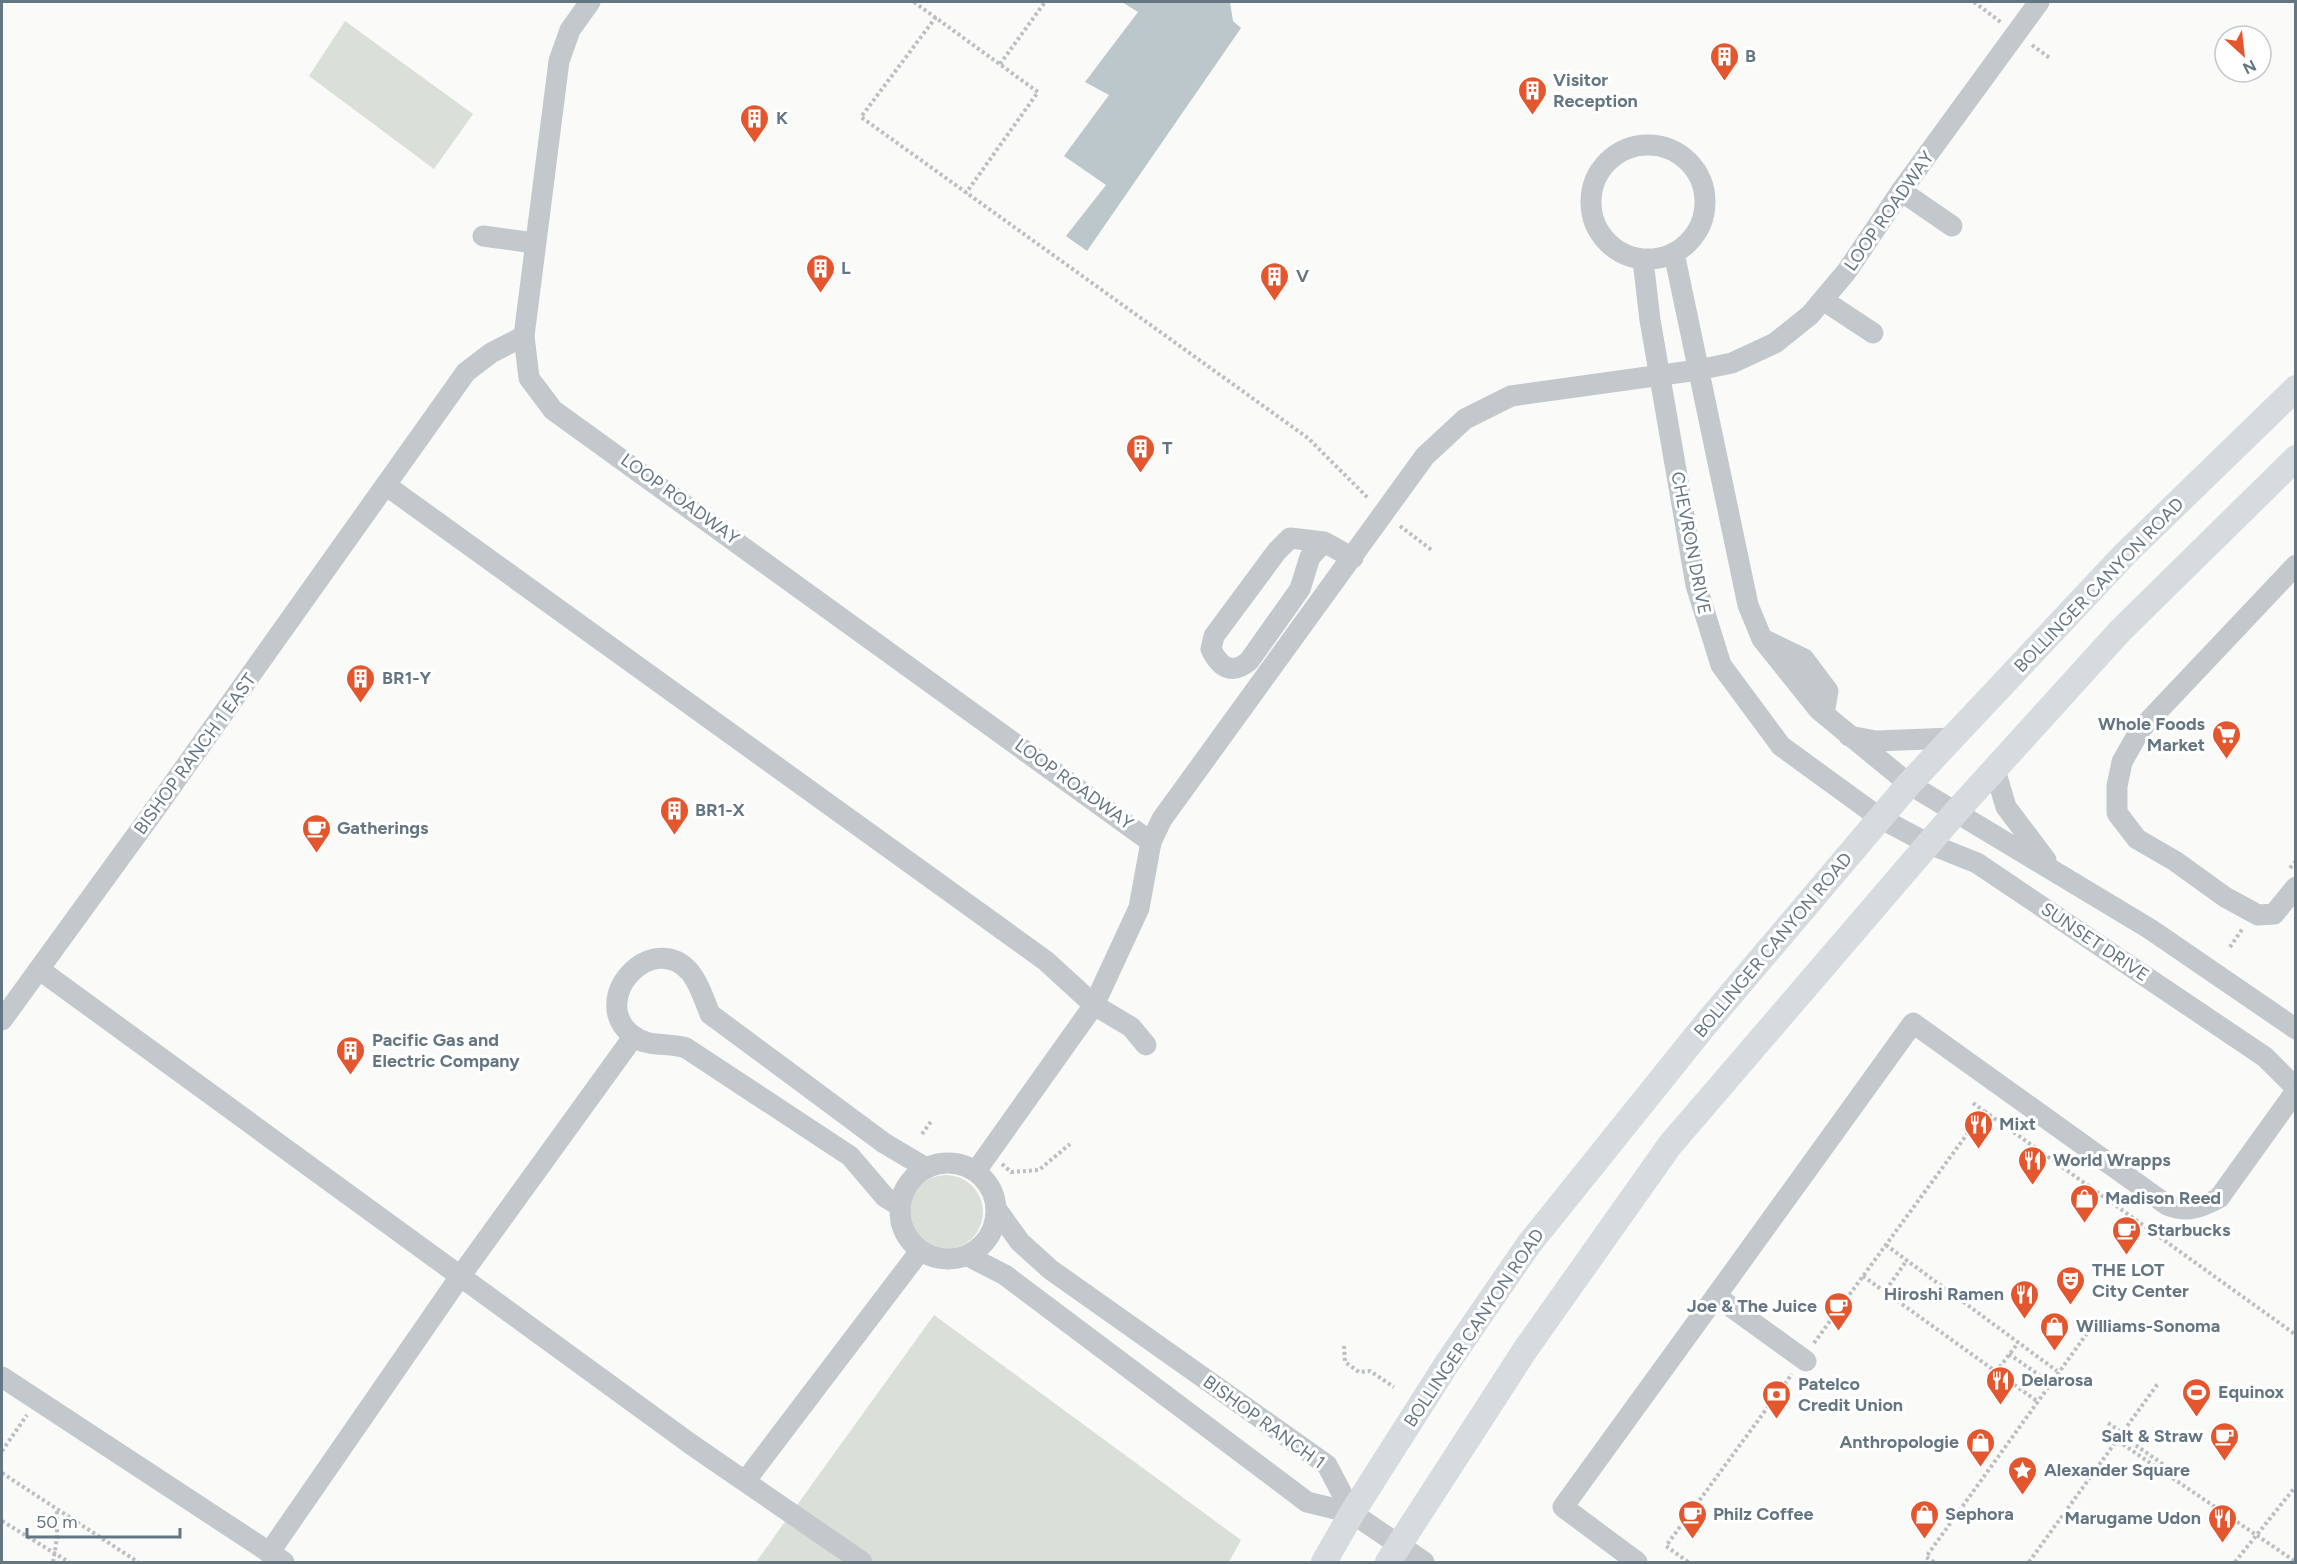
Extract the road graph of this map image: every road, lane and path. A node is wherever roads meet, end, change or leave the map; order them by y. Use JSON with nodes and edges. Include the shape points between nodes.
{"nodes":[{"id":1,"x":590,"y":2,"type":"edge"},
{"id":2,"x":914,"y":2,"type":"edge"},
{"id":3,"x":1045,"y":2,"type":"edge"},
{"id":4,"x":1974,"y":2,"type":"edge"},
{"id":5,"x":2040,"y":2,"type":"edge"},
{"id":6,"x":936,"y":17,"type":"junction"},
{"id":7,"x":2005,"y":25,"type":"dead end"},
{"id":8,"x":2032,"y":45,"type":"dead end"},
{"id":9,"x":2050,"y":58,"type":"dead end"},
{"id":10,"x":1000,"y":64,"type":"junction"},
{"id":11,"x":1901,"y":191,"type":"junction"},
{"id":12,"x":966,"y":193,"type":"junction"},
{"id":13,"x":1952,"y":226,"type":"dead end"},
{"id":14,"x":483,"y":236,"type":"dead end"},
{"id":15,"x":534,"y":243,"type":"junction"},
{"id":16,"x":1674,"y":253,"type":"junction"},
{"id":17,"x":1643,"y":260,"type":"junction"},
{"id":18,"x":1823,"y":300,"type":"junction"},
{"id":19,"x":1873,"y":333,"type":"dead end"},
{"id":20,"x":524,"y":336,"type":"junction"},
{"id":21,"x":1698,"y":370,"type":"junction"},
{"id":22,"x":1660,"y":377,"type":"junction"},
{"id":23,"x":2295,"y":388,"type":"edge"},
{"id":24,"x":2295,"y":458,"type":"edge"},
{"id":25,"x":387,"y":486,"type":"junction"},
{"id":26,"x":1376,"y":506,"type":"dead end"},
{"id":27,"x":1400,"y":526,"type":"dead end"},
{"id":28,"x":1324,"y":542,"type":"junction"},
{"id":29,"x":1433,"y":551,"type":"dead end"},
{"id":30,"x":1353,"y":558,"type":"junction"},
{"id":31,"x":2295,"y":565,"type":"edge"},
{"id":32,"x":1849,"y":736,"type":"junction"},
{"id":33,"x":1953,"y":738,"type":"junction"},
{"id":34,"x":1995,"y":770,"type":"junction"},
{"id":35,"x":1909,"y":784,"type":"junction"},
{"id":36,"x":1955,"y":813,"type":"junction"},
{"id":37,"x":1880,"y":818,"type":"junction"},
{"id":38,"x":1151,"y":842,"type":"junction"},
{"id":39,"x":1927,"y":843,"type":"junction"},
{"id":40,"x":2058,"y":874,"type":"junction"},
{"id":41,"x":2295,"y":886,"type":"edge"},
{"id":42,"x":40,"y":970,"type":"junction"},
{"id":43,"x":1094,"y":1005,"type":"junction"},
{"id":44,"x":2,"y":1020,"type":"edge"},
{"id":45,"x":2295,"y":1029,"type":"edge"},
{"id":46,"x":634,"y":1036,"type":"junction"},
{"id":47,"x":1146,"y":1045,"type":"dead end"},
{"id":48,"x":2295,"y":1089,"type":"edge"},
{"id":49,"x":1973,"y":1103,"type":"dead end"},
{"id":50,"x":1984,"y":1112,"type":"junction"},
{"id":51,"x":932,"y":1120,"type":"dead end"},
{"id":52,"x":922,"y":1134,"type":"dead end"},
{"id":53,"x":1070,"y":1144,"type":"dead end"},
{"id":54,"x":1002,"y":1164,"type":"dead end"},
{"id":55,"x":926,"y":1168,"type":"junction"},
{"id":56,"x":976,"y":1171,"type":"junction"},
{"id":57,"x":900,"y":1206,"type":"junction"},
{"id":58,"x":997,"y":1210,"type":"junction"},
{"id":59,"x":1886,"y":1245,"type":"junction"},
{"id":60,"x":920,"y":1251,"type":"junction"},
{"id":61,"x":968,"y":1256,"type":"junction"},
{"id":62,"x":1907,"y":1260,"type":"junction"},
{"id":63,"x":1863,"y":1276,"type":"junction"},
{"id":64,"x":459,"y":1278,"type":"junction"},
{"id":65,"x":1886,"y":1290,"type":"dead end"},
{"id":66,"x":1716,"y":1296,"type":"junction"},
{"id":67,"x":2088,"y":1332,"type":"dead end"},
{"id":68,"x":2295,"y":1335,"type":"edge"},
{"id":69,"x":2018,"y":1343,"type":"junction"},
{"id":70,"x":1344,"y":1346,"type":"dead end"},
{"id":71,"x":2009,"y":1354,"type":"junction"},
{"id":72,"x":1805,"y":1360,"type":"junction"},
{"id":73,"x":2057,"y":1371,"type":"junction"},
{"id":74,"x":1996,"y":1372,"type":"junction"},
{"id":75,"x":2,"y":1377,"type":"edge"},
{"id":76,"x":2049,"y":1382,"type":"junction"},
{"id":77,"x":2159,"y":1382,"type":"dead end"},
{"id":78,"x":1394,"y":1387,"type":"dead end"},
{"id":79,"x":2037,"y":1401,"type":"junction"},
{"id":80,"x":2108,"y":1423,"type":"dead end"},
{"id":81,"x":2122,"y":1434,"type":"junction"},
{"id":82,"x":2117,"y":1440,"type":"junction"},
{"id":83,"x":2163,"y":1472,"type":"junction"},
{"id":84,"x":2,"y":1473,"type":"edge"},
{"id":85,"x":746,"y":1480,"type":"junction"},
{"id":86,"x":2295,"y":1486,"type":"edge"},
{"id":87,"x":57,"y":1509,"type":"junction"},
{"id":88,"x":1352,"y":1513,"type":"junction"},
{"id":89,"x":2,"y":1521,"type":"edge"},
{"id":90,"x":2256,"y":1534,"type":"junction"},
{"id":91,"x":55,"y":1553,"type":"junction"},
{"id":92,"x":1393,"y":1554,"type":"edge"},
{"id":93,"x":276,"y":1558,"type":"edge"},
{"id":94,"x":2295,"y":1562,"type":"edge"},
{"id":95,"x":53,"y":1563,"type":"edge"},
{"id":96,"x":69,"y":1563,"type":"edge"},
{"id":97,"x":138,"y":1563,"type":"edge"},
{"id":98,"x":862,"y":1563,"type":"edge"},
{"id":99,"x":1324,"y":1563,"type":"edge"},
{"id":100,"x":1424,"y":1563,"type":"edge"},
{"id":101,"x":1637,"y":1563,"type":"edge"},
{"id":102,"x":1688,"y":1563,"type":"edge"},
{"id":103,"x":1934,"y":1563,"type":"edge"},
{"id":104,"x":2029,"y":1563,"type":"edge"},
{"id":105,"x":2235,"y":1563,"type":"edge"}],
"edges":[{"from":1,"to":15,"type":"street","name":"LOOP ROADWAY","via":[[570,30],[559,61]]},
{"from":2,"to":6,"type":"path"},
{"from":3,"to":10,"type":"path"},
{"from":4,"to":7,"type":"path"},
{"from":5,"to":11,"type":"street","name":"LOOP ROADWAY"},
{"from":6,"to":10,"type":"path"},
{"from":6,"to":12,"type":"path","via":[[861,117]]},
{"from":8,"to":9,"type":"path"},
{"from":10,"to":12,"type":"path","via":[[1038,92]]},
{"from":11,"to":13,"type":"street"},
{"from":11,"to":18,"type":"street","name":"LOOP ROADWAY"},
{"from":12,"to":26,"type":"path","via":[[1308,438]]},
{"from":14,"to":15,"type":"street"},
{"from":15,"to":20,"type":"street","name":"LOOP ROADWAY"},
{"from":16,"to":17,"type":"street"},
{"from":16,"to":17,"type":"street","via":[[1690,242],[1701,226],[1706,207],[1704,188],[1696,170],[1683,156],[1666,147],[1647,144],[1628,148],[1611,158],[1598,173],[1591,210],[1597,229],[1608,244]]},
{"from":16,"to":21,"type":"street"},
{"from":17,"to":22,"type":"street","name":"CHEVRON DRIVE"},
{"from":18,"to":19,"type":"street"},
{"from":18,"to":21,"type":"street","name":"LOOP ROADWAY","via":[[1775,343],[1732,363]]},
{"from":20,"to":25,"type":"street","name":"BISHOP RANCH 1 EAST","via":[[466,372]]},
{"from":20,"to":38,"type":"street","name":"LOOP ROADWAY","via":[[529,378],[553,410]]},
{"from":21,"to":22,"type":"street","name":"LOOP ROADWAY"},
{"from":21,"to":32,"type":"street","via":[[1740,575],[1762,639],[1804,659],[1828,692],[1824,714]]},
{"from":22,"to":30,"type":"street","name":"LOOP ROADWAY","via":[[1511,396],[1465,419],[1425,456]]},
{"from":22,"to":37,"type":"street","name":"CHEVRON DRIVE","via":[[1696,585],[1721,665],[1781,746]]},
{"from":23,"to":33,"type":"main road","name":"BOLLINGER CANYON ROAD","via":[[2126,554]]},
{"from":24,"to":34,"type":"main road","via":[[2120,631]]},
{"from":25,"to":42,"type":"street","name":"BISHOP RANCH 1 EAST"},
{"from":25,"to":43,"type":"street","via":[[1046,961]]},
{"from":27,"to":29,"type":"path"},
{"from":28,"to":28,"type":"street","via":[[1290,538],[1277,550],[1214,636],[1211,650],[1222,666],[1241,668],[1249,661],[1300,589],[1310,557]]},
{"from":28,"to":30,"type":"street"},
{"from":30,"to":38,"type":"street","name":"LOOP ROADWAY","via":[[1162,819]]},
{"from":31,"to":41,"type":"street","via":[[2140,730],[2122,762],[2117,786],[2117,813],[2137,839],[2224,897],[2258,915],[2274,914]]},
{"from":32,"to":33,"type":"street","via":[[1875,741]]},
{"from":32,"to":35,"type":"street"},
{"from":33,"to":35,"type":"main road","name":"BOLLINGER CANYON ROAD"},
{"from":34,"to":36,"type":"main road"},
{"from":34,"to":40,"type":"street","name":"SUNSET DRIVE","via":[[2006,807]]},
{"from":35,"to":36,"type":"street","name":"SUNSET DRIVE"},
{"from":35,"to":37,"type":"main road","name":"BOLLINGER CANYON ROAD"},
{"from":36,"to":39,"type":"main road"},
{"from":36,"to":40,"type":"street","name":"SUNSET DRIVE"},
{"from":37,"to":39,"type":"street","name":"SUNSET DRIVE"},
{"from":37,"to":88,"type":"main road","name":"BOLLINGER CANYON ROAD","via":[[1705,1025],[1529,1244]]},
{"from":38,"to":43,"type":"street","name":"LOOP ROADWAY","via":[[1139,908]]},
{"from":39,"to":48,"type":"street","name":"SUNSET DRIVE","via":[[1986,868],[2265,1057]]},
{"from":39,"to":92,"type":"main road","via":[[1670,1145],[1525,1350]]},
{"from":40,"to":45,"type":"street","name":"SUNSET DRIVE","via":[[2150,929]]},
{"from":42,"to":44,"type":"street","name":"BISHOP RANCH 1 EAST"},
{"from":42,"to":64,"type":"street"},
{"from":43,"to":47,"type":"street","via":[[1131,1027]]},
{"from":43,"to":56,"type":"street","name":"LOOP ROADWAY"},
{"from":46,"to":55,"type":"street","via":[[619,1015],[620,985],[628,974],[650,961],[668,959],[679,963],[699,984],[710,1014],[884,1143]]},
{"from":46,"to":57,"type":"street","via":[[656,1045],[670,1043],[686,1048],[850,1156],[885,1197]]},
{"from":46,"to":64,"type":"street"},
{"from":48,"to":66,"type":"street","via":[[2219,1198],[2200,1209],[2181,1211],[2167,1205],[1913,1023]]},
{"from":49,"to":50,"type":"path"},
{"from":50,"to":59,"type":"path"},
{"from":50,"to":68,"type":"path"},
{"from":51,"to":52,"type":"path"},
{"from":53,"to":54,"type":"path","via":[[1038,1170],[1011,1172]]},
{"from":55,"to":56,"type":"street","via":[[956,1163]]},
{"from":55,"to":57,"type":"street","via":[[906,1187]]},
{"from":56,"to":58,"type":"street","via":[[991,1186]]},
{"from":57,"to":60,"type":"street","via":[[904,1231]]},
{"from":58,"to":61,"type":"street","via":[[992,1232]]},
{"from":58,"to":88,"type":"street","name":"BISHOP RANCH 1","via":[[1020,1242],[1051,1270],[1327,1465]]},
{"from":59,"to":62,"type":"path"},
{"from":59,"to":63,"type":"path"},
{"from":60,"to":61,"type":"street","via":[[945,1260]]},
{"from":60,"to":85,"type":"street"},
{"from":61,"to":88,"type":"street","name":"BISHOP RANCH 1","via":[[1005,1275],[1307,1502]]},
{"from":62,"to":65,"type":"path"},
{"from":62,"to":69,"type":"path"},
{"from":63,"to":72,"type":"path"},
{"from":63,"to":74,"type":"path"},
{"from":64,"to":85,"type":"street"},
{"from":64,"to":93,"type":"street"},
{"from":66,"to":72,"type":"street"},
{"from":66,"to":101,"type":"street","via":[[1563,1507]]},
{"from":67,"to":73,"type":"path"},
{"from":69,"to":71,"type":"path"},
{"from":69,"to":73,"type":"path"},
{"from":70,"to":78,"type":"path","via":[[1345,1362],[1359,1372],[1370,1371]]},
{"from":71,"to":74,"type":"path"},
{"from":71,"to":76,"type":"path"},
{"from":72,"to":102,"type":"path","via":[[1666,1546]]},
{"from":73,"to":76,"type":"path"},
{"from":74,"to":79,"type":"path"},
{"from":75,"to":93,"type":"street"},
{"from":76,"to":79,"type":"path"},
{"from":77,"to":81,"type":"path"},
{"from":79,"to":103,"type":"path","via":[[1926,1557]]},
{"from":80,"to":81,"type":"path"},
{"from":81,"to":82,"type":"path"},
{"from":81,"to":83,"type":"path","via":[[2167,1467]]},
{"from":82,"to":83,"type":"path"},
{"from":82,"to":104,"type":"path"},
{"from":83,"to":90,"type":"path"},
{"from":84,"to":87,"type":"path"},
{"from":85,"to":98,"type":"street"},
{"from":86,"to":90,"type":"path"},
{"from":87,"to":91,"type":"path"},
{"from":87,"to":97,"type":"path"},
{"from":88,"to":92,"type":"street"},
{"from":88,"to":99,"type":"main road","name":"BOLLINGER CANYON ROAD"},
{"from":89,"to":91,"type":"path"},
{"from":90,"to":94,"type":"path"},
{"from":90,"to":105,"type":"path"},
{"from":91,"to":95,"type":"path"},
{"from":91,"to":96,"type":"path"},
{"from":92,"to":100,"type":"street"}]}
